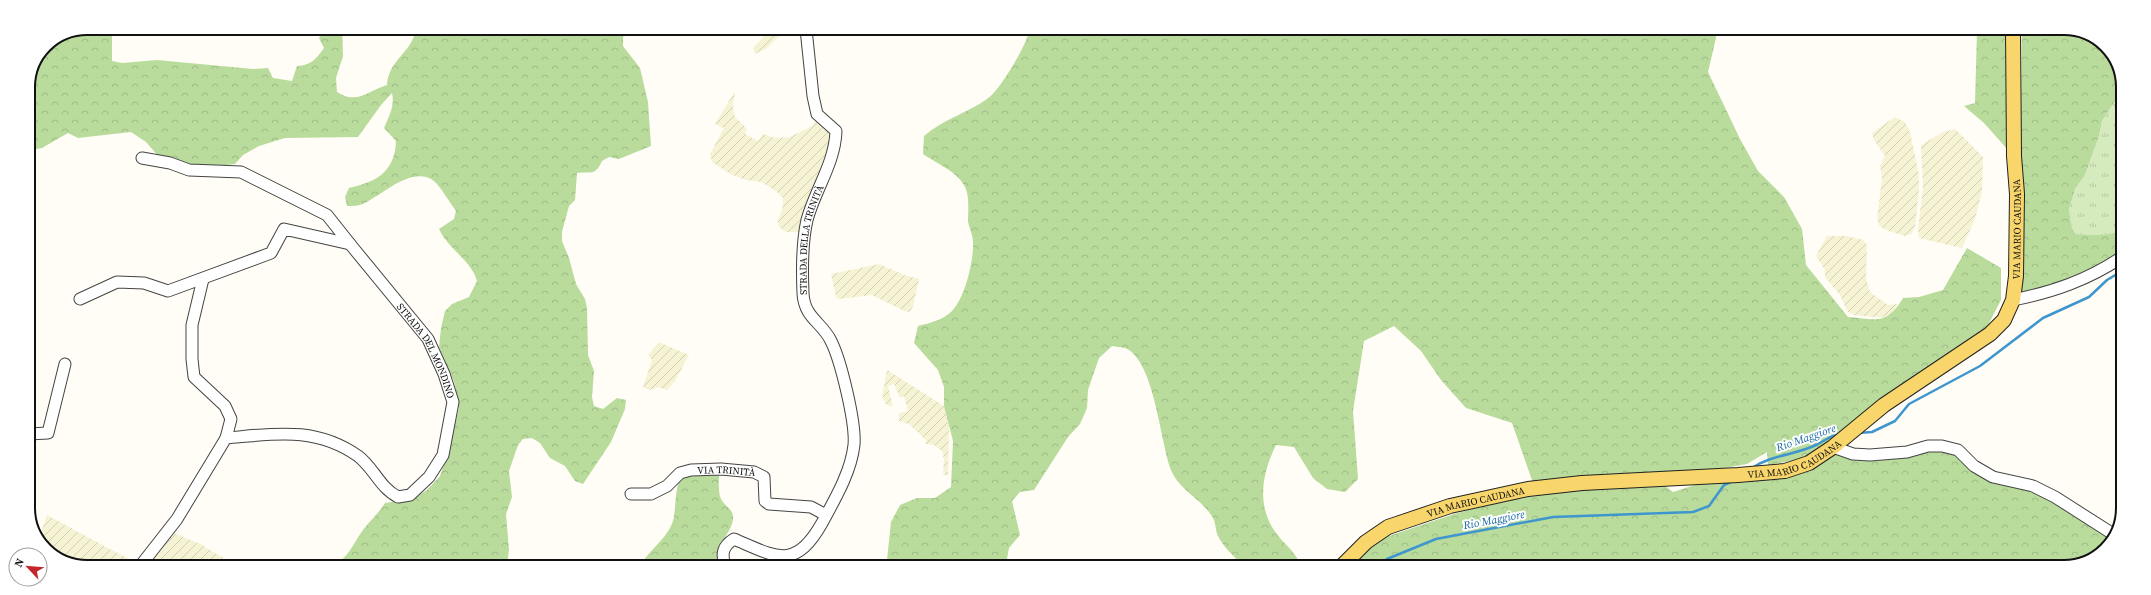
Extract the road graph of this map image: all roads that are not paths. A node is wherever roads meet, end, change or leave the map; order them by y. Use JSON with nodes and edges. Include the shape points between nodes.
{"nodes":[{"id":1,"x":807,"y":35,"type":"edge"},
{"id":2,"x":2013,"y":35,"type":"edge"},
{"id":3,"x":142,"y":158,"type":"dead end"},
{"id":4,"x":350,"y":244,"type":"junction"},
{"id":5,"x":2116,"y":261,"type":"edge"},
{"id":6,"x":203,"y":279,"type":"junction"},
{"id":7,"x":80,"y":299,"type":"dead end"},
{"id":8,"x":2013,"y":300,"type":"junction"},
{"id":9,"x":65,"y":364,"type":"dead end"},
{"id":10,"x":35,"y":434,"type":"edge"},
{"id":11,"x":226,"y":438,"type":"junction"},
{"id":12,"x":1834,"y":447,"type":"junction"},
{"id":13,"x":631,"y":494,"type":"dead end"},
{"id":14,"x":826,"y":515,"type":"junction"},
{"id":15,"x":2110,"y":532,"type":"edge"},
{"id":16,"x":145,"y":560,"type":"edge"},
{"id":17,"x":724,"y":560,"type":"edge"},
{"id":18,"x":1348,"y":560,"type":"edge"}],
"edges":[{"from":1,"to":14,"type":"street","name":"STRADA DELLA TRINITÀ","via":[[817,114],[836,131],[833,152],[807,221],[804,298],[809,314],[832,342],[848,395],[854,444],[849,468]]},
{"from":2,"to":8,"type":"main road","name":"VIA MARIO CAUDANA","via":[[2014,156],[2017,194],[2016,276]]},
{"from":3,"to":4,"type":"street","name":"STRADA DEL MONDINO","via":[[170,163],[189,170],[241,172],[327,215]]},
{"from":4,"to":6,"type":"street","via":[[284,229],[271,253]]},
{"from":4,"to":11,"type":"street","name":"STRADA DEL MONDINO","via":[[428,339],[444,374],[453,402],[443,455],[430,477],[410,495],[398,497],[389,493],[359,457],[313,435],[277,433]]},
{"from":5,"to":8,"type":"street","via":[[2071,285]]},
{"from":6,"to":7,"type":"street","via":[[168,291],[144,283],[117,282]]},
{"from":6,"to":11,"type":"street","via":[[192,325],[194,377],[225,406],[231,419]]},
{"from":8,"to":12,"type":"main road","name":"VIA MARIO CAUDANA","via":[[2004,320],[1990,334],[1884,405]]},
{"from":9,"to":10,"type":"street","via":[[48,433]]},
{"from":11,"to":16,"type":"street","via":[[177,519]]},
{"from":12,"to":15,"type":"street","via":[[1864,455],[1907,452],[1928,446],[1958,450],[1974,466],[1993,477],[2033,486]]},
{"from":12,"to":18,"type":"main road","name":"VIA MARIO CAUDANA","via":[[1803,465],[1784,471],[1582,483],[1528,490],[1450,506],[1388,527],[1366,542]]},
{"from":13,"to":14,"type":"street","name":"VIA TRINITÀ","via":[[650,494],[667,486],[680,473],[691,470],[754,472],[764,477],[765,501],[768,504],[811,507]]},
{"from":14,"to":17,"type":"street","name":"STRADA DELLA TRINITÀ","via":[[804,547],[787,557],[773,556],[734,539],[726,544],[722,554]]}]}
